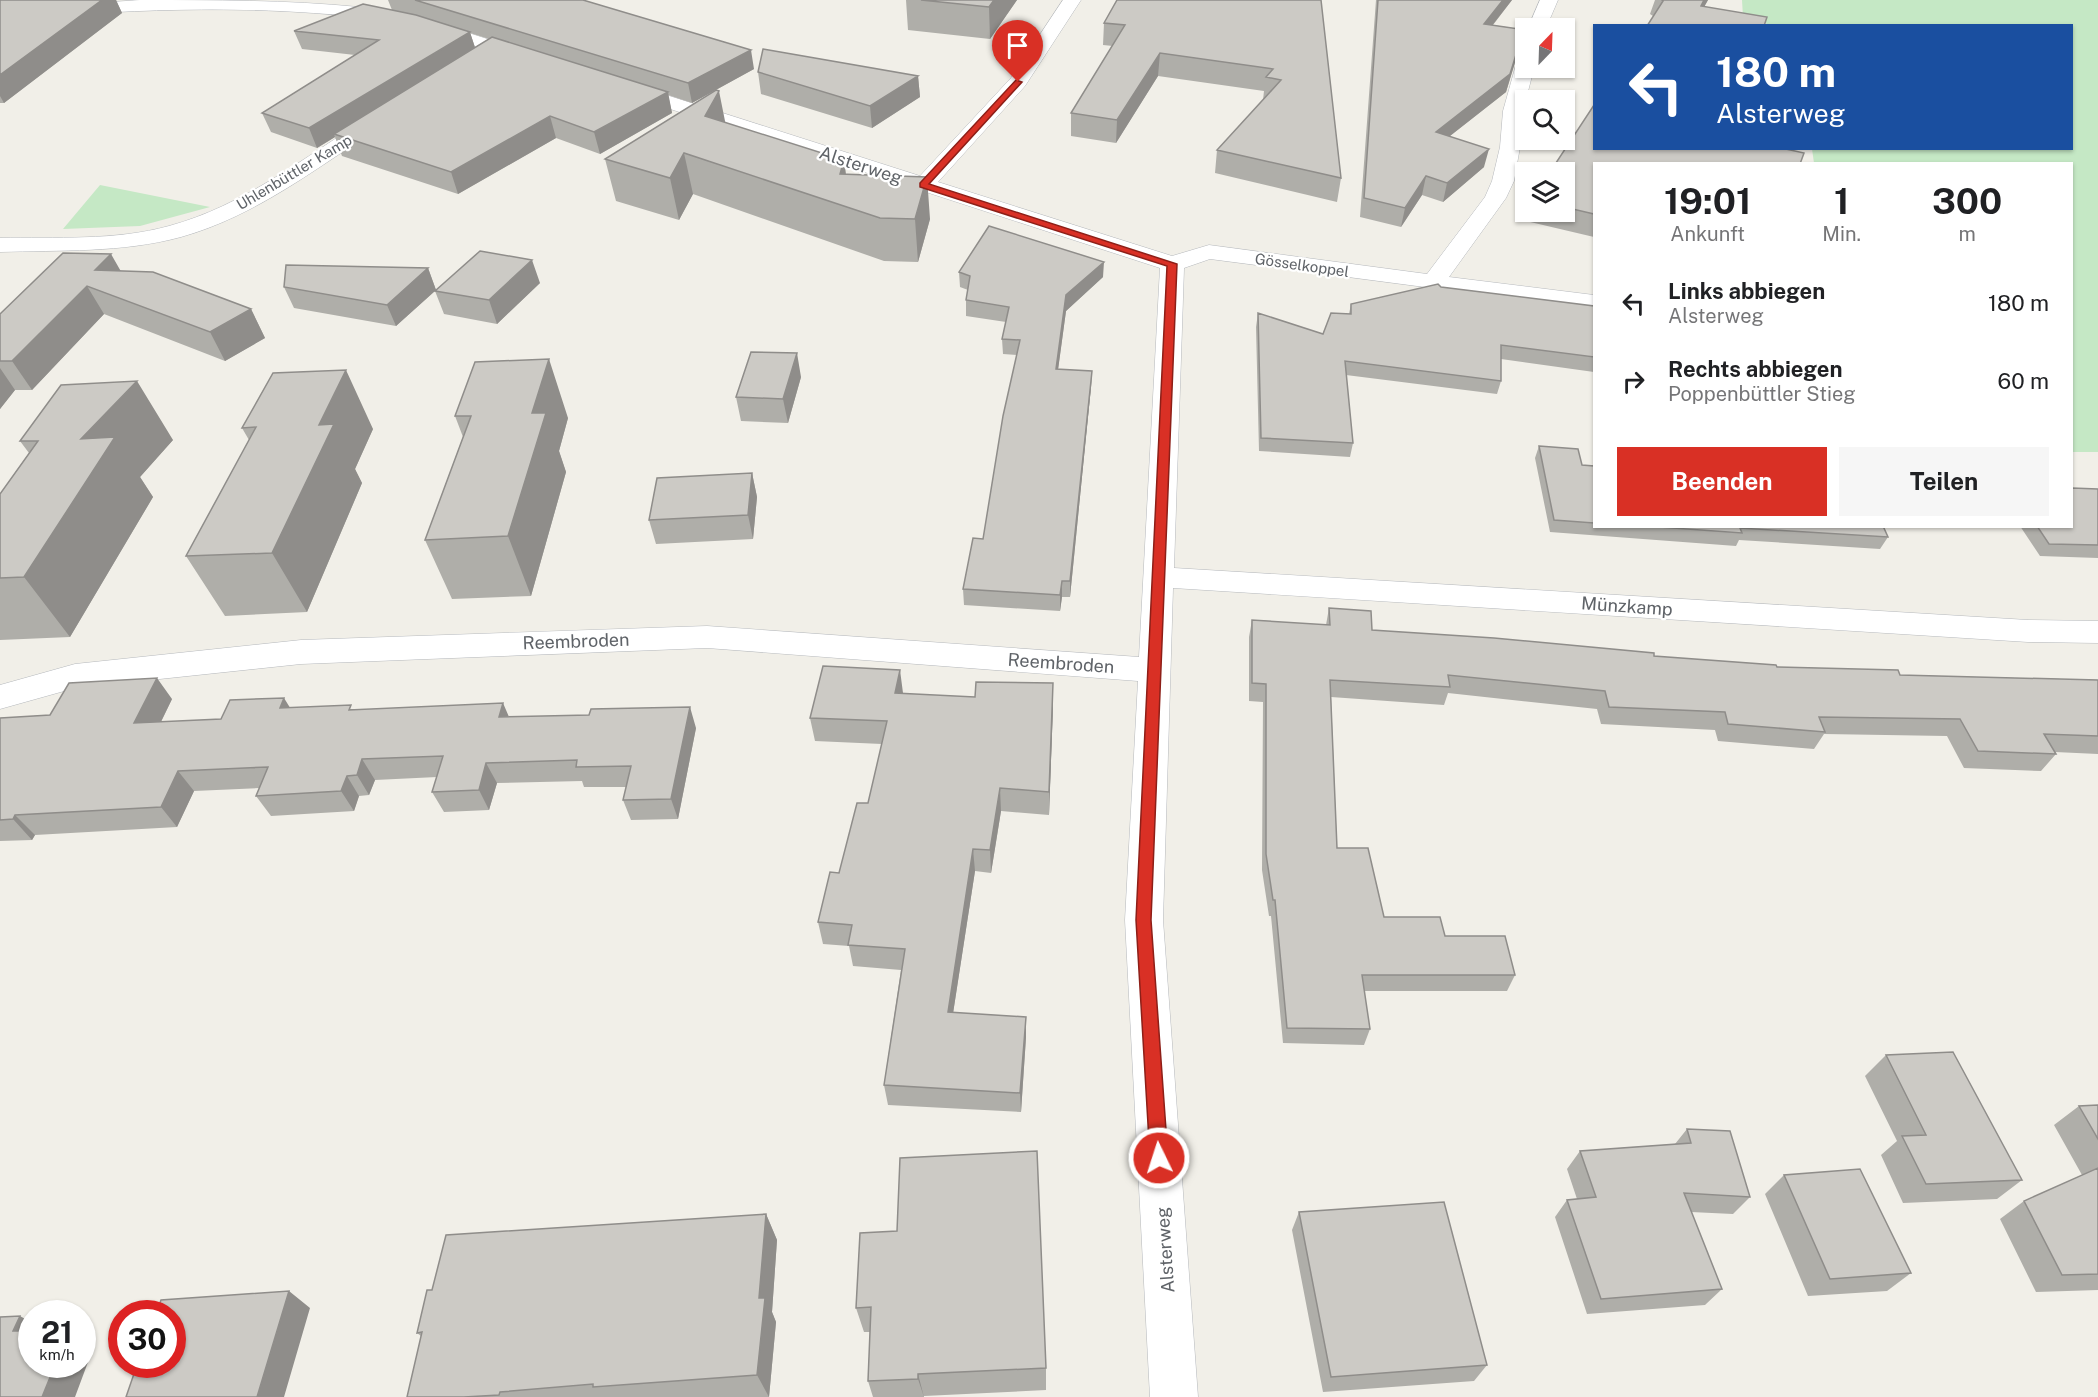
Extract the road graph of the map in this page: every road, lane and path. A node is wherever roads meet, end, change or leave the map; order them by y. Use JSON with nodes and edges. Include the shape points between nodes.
{"nodes":[{"id":1,"x":1072,"y":0,"type":"edge"},
{"id":2,"x":1550,"y":0,"type":"edge"},
{"id":3,"x":0,"y":15,"type":"edge"},
{"id":4,"x":1542,"y":18,"type":"edge"},
{"id":5,"x":497,"y":48,"type":"junction"},
{"id":6,"x":478,"y":60,"type":"edge"},
{"id":7,"x":542,"y":62,"type":"edge"},
{"id":8,"x":1522,"y":78,"type":"edge"},
{"id":9,"x":609,"y":83,"type":"edge"},
{"id":10,"x":391,"y":113,"type":"edge"},
{"id":11,"x":923,"y":185,"type":"junction"},
{"id":12,"x":0,"y":245,"type":"edge"},
{"id":13,"x":1172,"y":264,"type":"junction"},
{"id":14,"x":1433,"y":282,"type":"junction"},
{"id":15,"x":1593,"y":302,"type":"dead end"},
{"id":16,"x":1157,"y":577,"type":"junction"},
{"id":17,"x":2098,"y":632,"type":"edge"},
{"id":18,"x":1154,"y":670,"type":"junction"},
{"id":19,"x":0,"y":698,"type":"edge"},
{"id":20,"x":1174,"y":1397,"type":"edge"}],
"edges":[{"from":1,"to":11,"type":"street","via":[[1018,82]]},
{"from":2,"to":4,"type":"street"},
{"from":3,"to":5,"type":"street","via":[[205,3],[360,12]]},
{"from":5,"to":6,"type":"street"},
{"from":5,"to":7,"type":"street"},
{"from":8,"to":14,"type":"street","via":[[1503,181],[1496,198]]},
{"from":9,"to":11,"type":"street","name":"Alsterweg"},
{"from":10,"to":12,"type":"street","name":"Uhlenbüttler Kamp","via":[[267,191],[226,213],[173,232],[125,240]]},
{"from":11,"to":13,"type":"street","name":"Alsterweg"},
{"from":13,"to":14,"type":"street","name":"Gösselkoppel","via":[[1209,252]]},
{"from":13,"to":16,"type":"street","name":"Alsterweg"},
{"from":14,"to":15,"type":"street","name":"Gösselkoppel"},
{"from":16,"to":17,"type":"street","name":"Münzkamp","via":[[2028,631]]},
{"from":16,"to":18,"type":"street","name":"Alsterweg"},
{"from":18,"to":19,"type":"street","name":"Reembroden","via":[[707,637],[301,652],[75,676]]},
{"from":18,"to":20,"type":"street","name":"Alsterweg","via":[[1144,920]]}]}
